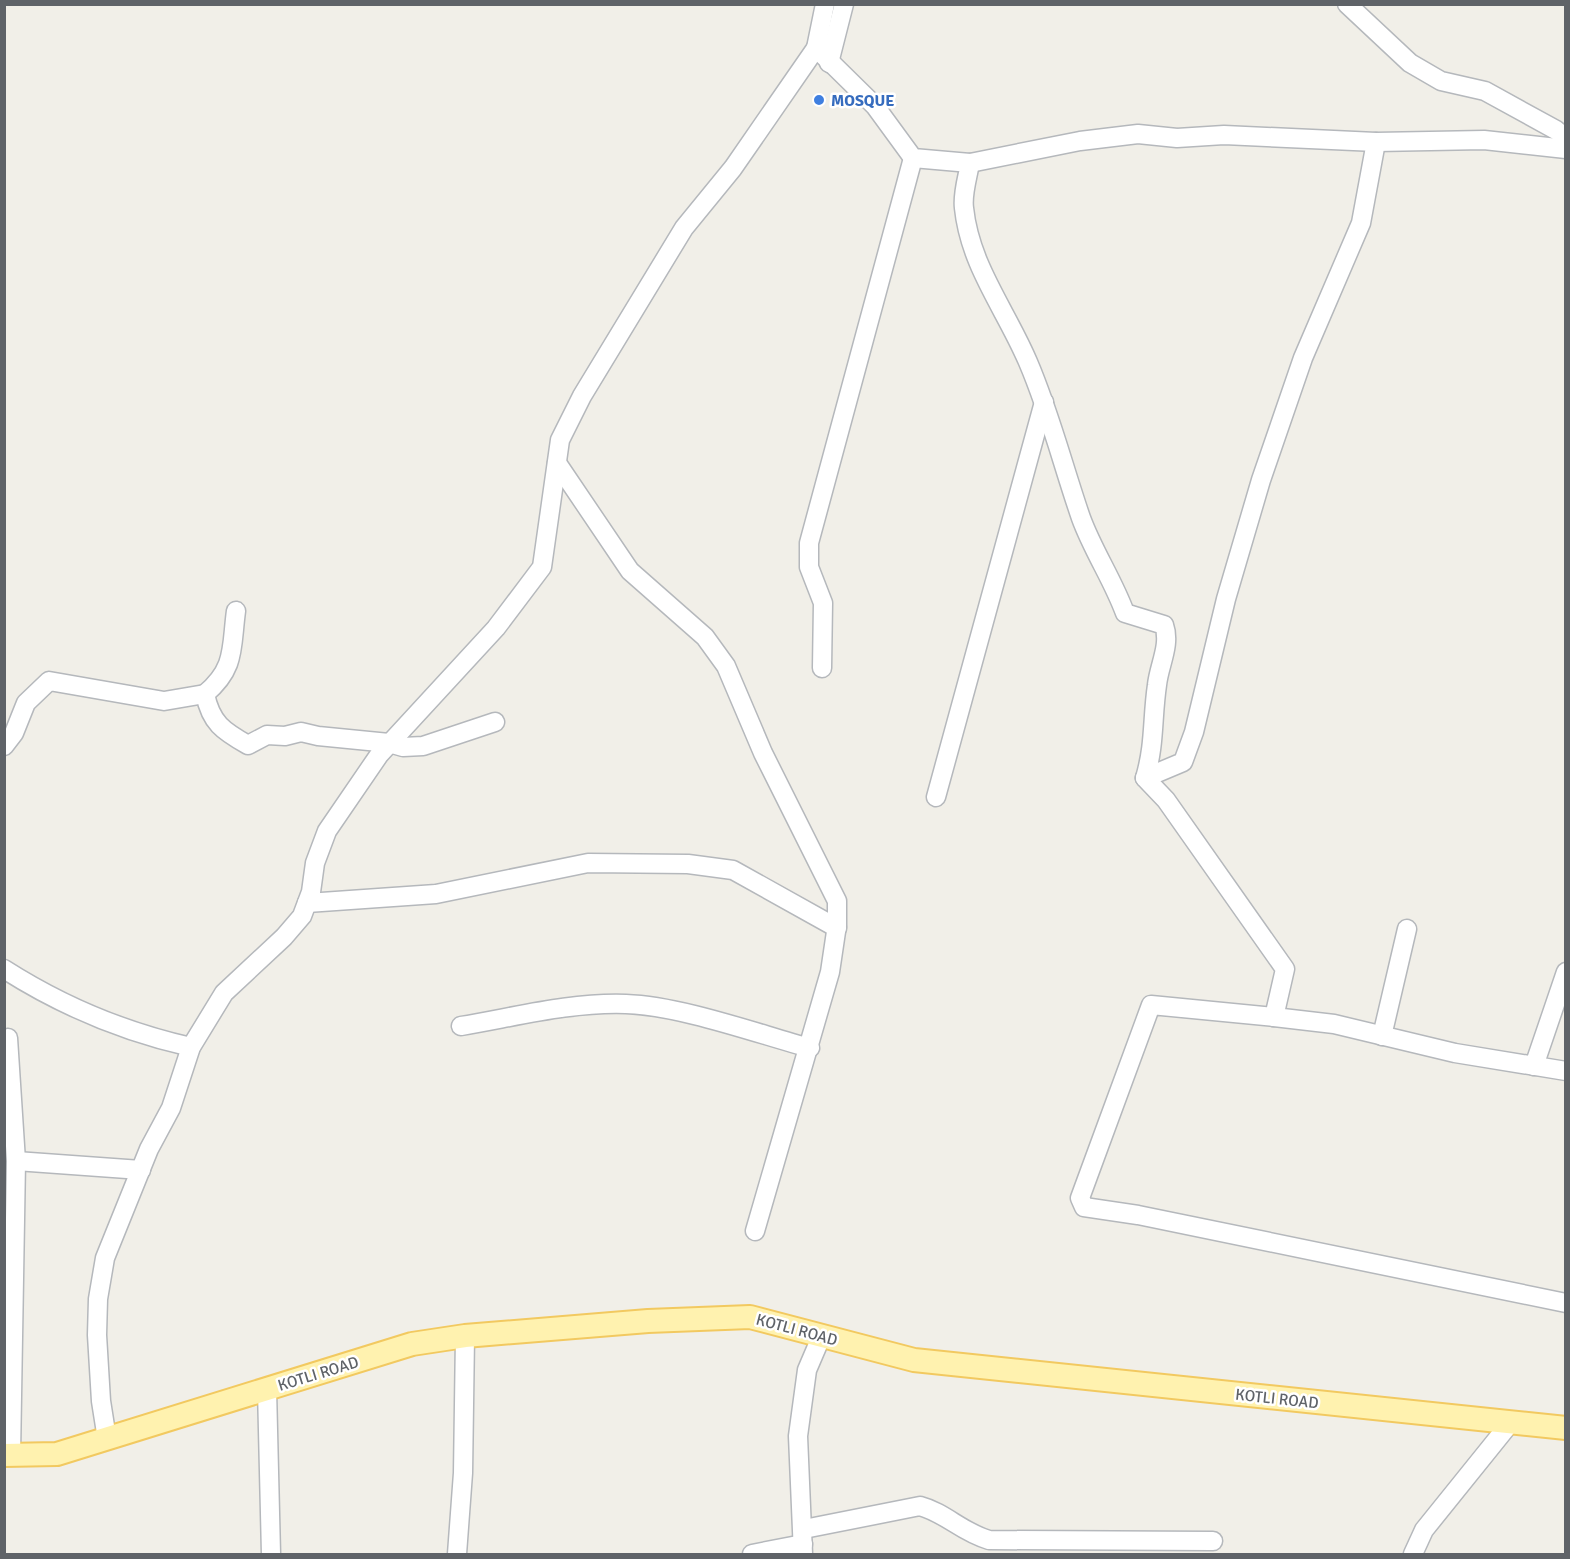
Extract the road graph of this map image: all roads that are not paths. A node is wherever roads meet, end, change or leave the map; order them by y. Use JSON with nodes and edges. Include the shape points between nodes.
{"nodes":[{"id":1,"x":825,"y":4,"type":"edge"},
{"id":2,"x":844,"y":4,"type":"edge"},
{"id":3,"x":1347,"y":4,"type":"edge"},
{"id":4,"x":816,"y":48,"type":"junction"},
{"id":5,"x":829,"y":63,"type":"junction"},
{"id":6,"x":1566,"y":138,"type":"edge"},
{"id":7,"x":1376,"y":142,"type":"junction"},
{"id":8,"x":1566,"y":148,"type":"edge"},
{"id":9,"x":913,"y":158,"type":"junction"},
{"id":10,"x":970,"y":162,"type":"junction"},
{"id":11,"x":1044,"y":402,"type":"junction"},
{"id":12,"x":557,"y":463,"type":"junction"},
{"id":13,"x":236,"y":611,"type":"dead end"},
{"id":14,"x":822,"y":668,"type":"dead end"},
{"id":15,"x":205,"y":694,"type":"junction"},
{"id":16,"x":495,"y":722,"type":"dead end"},
{"id":17,"x":389,"y":742,"type":"junction"},
{"id":18,"x":4,"y":746,"type":"edge"},
{"id":19,"x":1145,"y":778,"type":"junction"},
{"id":20,"x":936,"y":797,"type":"dead end"},
{"id":21,"x":307,"y":903,"type":"junction"},
{"id":22,"x":837,"y":928,"type":"junction"},
{"id":23,"x":1407,"y":929,"type":"dead end"},
{"id":24,"x":4,"y":969,"type":"edge"},
{"id":25,"x":1566,"y":972,"type":"edge"},
{"id":26,"x":1274,"y":1017,"type":"junction"},
{"id":27,"x":461,"y":1026,"type":"dead end"},
{"id":28,"x":1382,"y":1036,"type":"junction"},
{"id":29,"x":8,"y":1038,"type":"dead end"},
{"id":30,"x":191,"y":1047,"type":"junction"},
{"id":31,"x":810,"y":1048,"type":"junction"},
{"id":32,"x":1534,"y":1066,"type":"junction"},
{"id":33,"x":1566,"y":1071,"type":"edge"},
{"id":34,"x":16,"y":1161,"type":"junction"},
{"id":35,"x":141,"y":1170,"type":"junction"},
{"id":36,"x":755,"y":1231,"type":"dead end"},
{"id":37,"x":1566,"y":1303,"type":"edge"},
{"id":38,"x":822,"y":1335,"type":"junction"},
{"id":39,"x":465,"y":1336,"type":"junction"},
{"id":40,"x":267,"y":1389,"type":"junction"},
{"id":41,"x":1511,"y":1422,"type":"junction"},
{"id":42,"x":1566,"y":1428,"type":"edge"},
{"id":43,"x":107,"y":1439,"type":"junction"},
{"id":44,"x":8,"y":1455,"type":"edge"},
{"id":45,"x":1213,"y":1541,"type":"dead end"},
{"id":46,"x":803,"y":1543,"type":"edge"},
{"id":47,"x":271,"y":1554,"type":"edge"},
{"id":48,"x":457,"y":1554,"type":"edge"},
{"id":49,"x":752,"y":1554,"type":"edge"},
{"id":50,"x":1413,"y":1554,"type":"edge"}],
"edges":[{"from":1,"to":4,"type":"street"},
{"from":2,"to":5,"type":"street"},
{"from":3,"to":6,"type":"street","via":[[1410,63],[1441,81],[1485,91]]},
{"from":4,"to":5,"type":"street"},
{"from":4,"to":12,"type":"street","via":[[733,168],[684,228],[582,396],[560,440]]},
{"from":5,"to":9,"type":"street","via":[[875,106]]},
{"from":7,"to":8,"type":"street","via":[[1484,140]]},
{"from":7,"to":10,"type":"street","via":[[1138,134]]},
{"from":7,"to":19,"type":"street","via":[[1362,223],[1303,358],[1261,480],[1226,599],[1194,732],[1183,762]]},
{"from":9,"to":10,"type":"street"},
{"from":9,"to":14,"type":"street","via":[[809,543],[809,567],[823,603]]},
{"from":10,"to":11,"type":"street","via":[[963,205],[979,267]]},
{"from":11,"to":19,"type":"street","via":[[1082,519],[1117,588],[1125,613],[1164,625],[1167,635],[1157,682],[1153,749]]},
{"from":11,"to":20,"type":"street"},
{"from":12,"to":17,"type":"street","via":[[542,567],[496,628]]},
{"from":12,"to":22,"type":"street","via":[[630,571],[705,637],[726,666],[763,753],[837,901]]},
{"from":13,"to":15,"type":"street","via":[[229,668]]},
{"from":15,"to":17,"type":"street","via":[[209,713],[222,728],[248,744],[267,735],[300,732]]},
{"from":15,"to":18,"type":"street","via":[[164,700],[49,681],[26,703]]},
{"from":16,"to":17,"type":"street","via":[[423,746],[403,747]]},
{"from":17,"to":21,"type":"street","via":[[327,831]]},
{"from":19,"to":26,"type":"street","via":[[1166,800],[1285,969]]},
{"from":21,"to":22,"type":"street","via":[[436,894],[588,863],[688,864],[733,870]]},
{"from":21,"to":30,"type":"street","via":[[302,916],[284,937],[224,993]]},
{"from":22,"to":31,"type":"street"},
{"from":23,"to":28,"type":"street"},
{"from":24,"to":30,"type":"street","via":[[43,994],[105,1021]]},
{"from":25,"to":32,"type":"street"},
{"from":26,"to":28,"type":"street","via":[[1334,1024]]},
{"from":26,"to":37,"type":"street","via":[[1150,1005],[1080,1198],[1084,1207]]},
{"from":27,"to":31,"type":"street","via":[[591,1004],[626,1004],[682,1014]]},
{"from":28,"to":32,"type":"street"},
{"from":29,"to":34,"type":"street"},
{"from":30,"to":35,"type":"street","via":[[171,1108]]},
{"from":31,"to":36,"type":"street"},
{"from":32,"to":33,"type":"street"},
{"from":34,"to":35,"type":"street"},
{"from":34,"to":44,"type":"street"},
{"from":35,"to":43,"type":"street","via":[[105,1258],[98,1299],[98,1360]]},
{"from":38,"to":39,"type":"main road","name":"KOTLI ROAD","via":[[750,1317]]},
{"from":38,"to":41,"type":"main road","name":"KOTLI ROAD","via":[[914,1360]]},
{"from":38,"to":46,"type":"street","via":[[807,1370],[798,1436]]},
{"from":39,"to":40,"type":"main road","name":"KOTLI ROAD","via":[[412,1344]]},
{"from":39,"to":48,"type":"street","via":[[463,1473]]},
{"from":40,"to":43,"type":"main road","name":"KOTLI ROAD"},
{"from":40,"to":47,"type":"street"},
{"from":41,"to":42,"type":"main road","name":"KOTLI ROAD"},
{"from":41,"to":50,"type":"street","via":[[1424,1530]]},
{"from":43,"to":44,"type":"main road","name":"KOTLI ROAD","via":[[57,1454]]},
{"from":45,"to":46,"type":"street","via":[[989,1540],[973,1535],[936,1510],[920,1506]]},
{"from":46,"to":49,"type":"street"}]}
